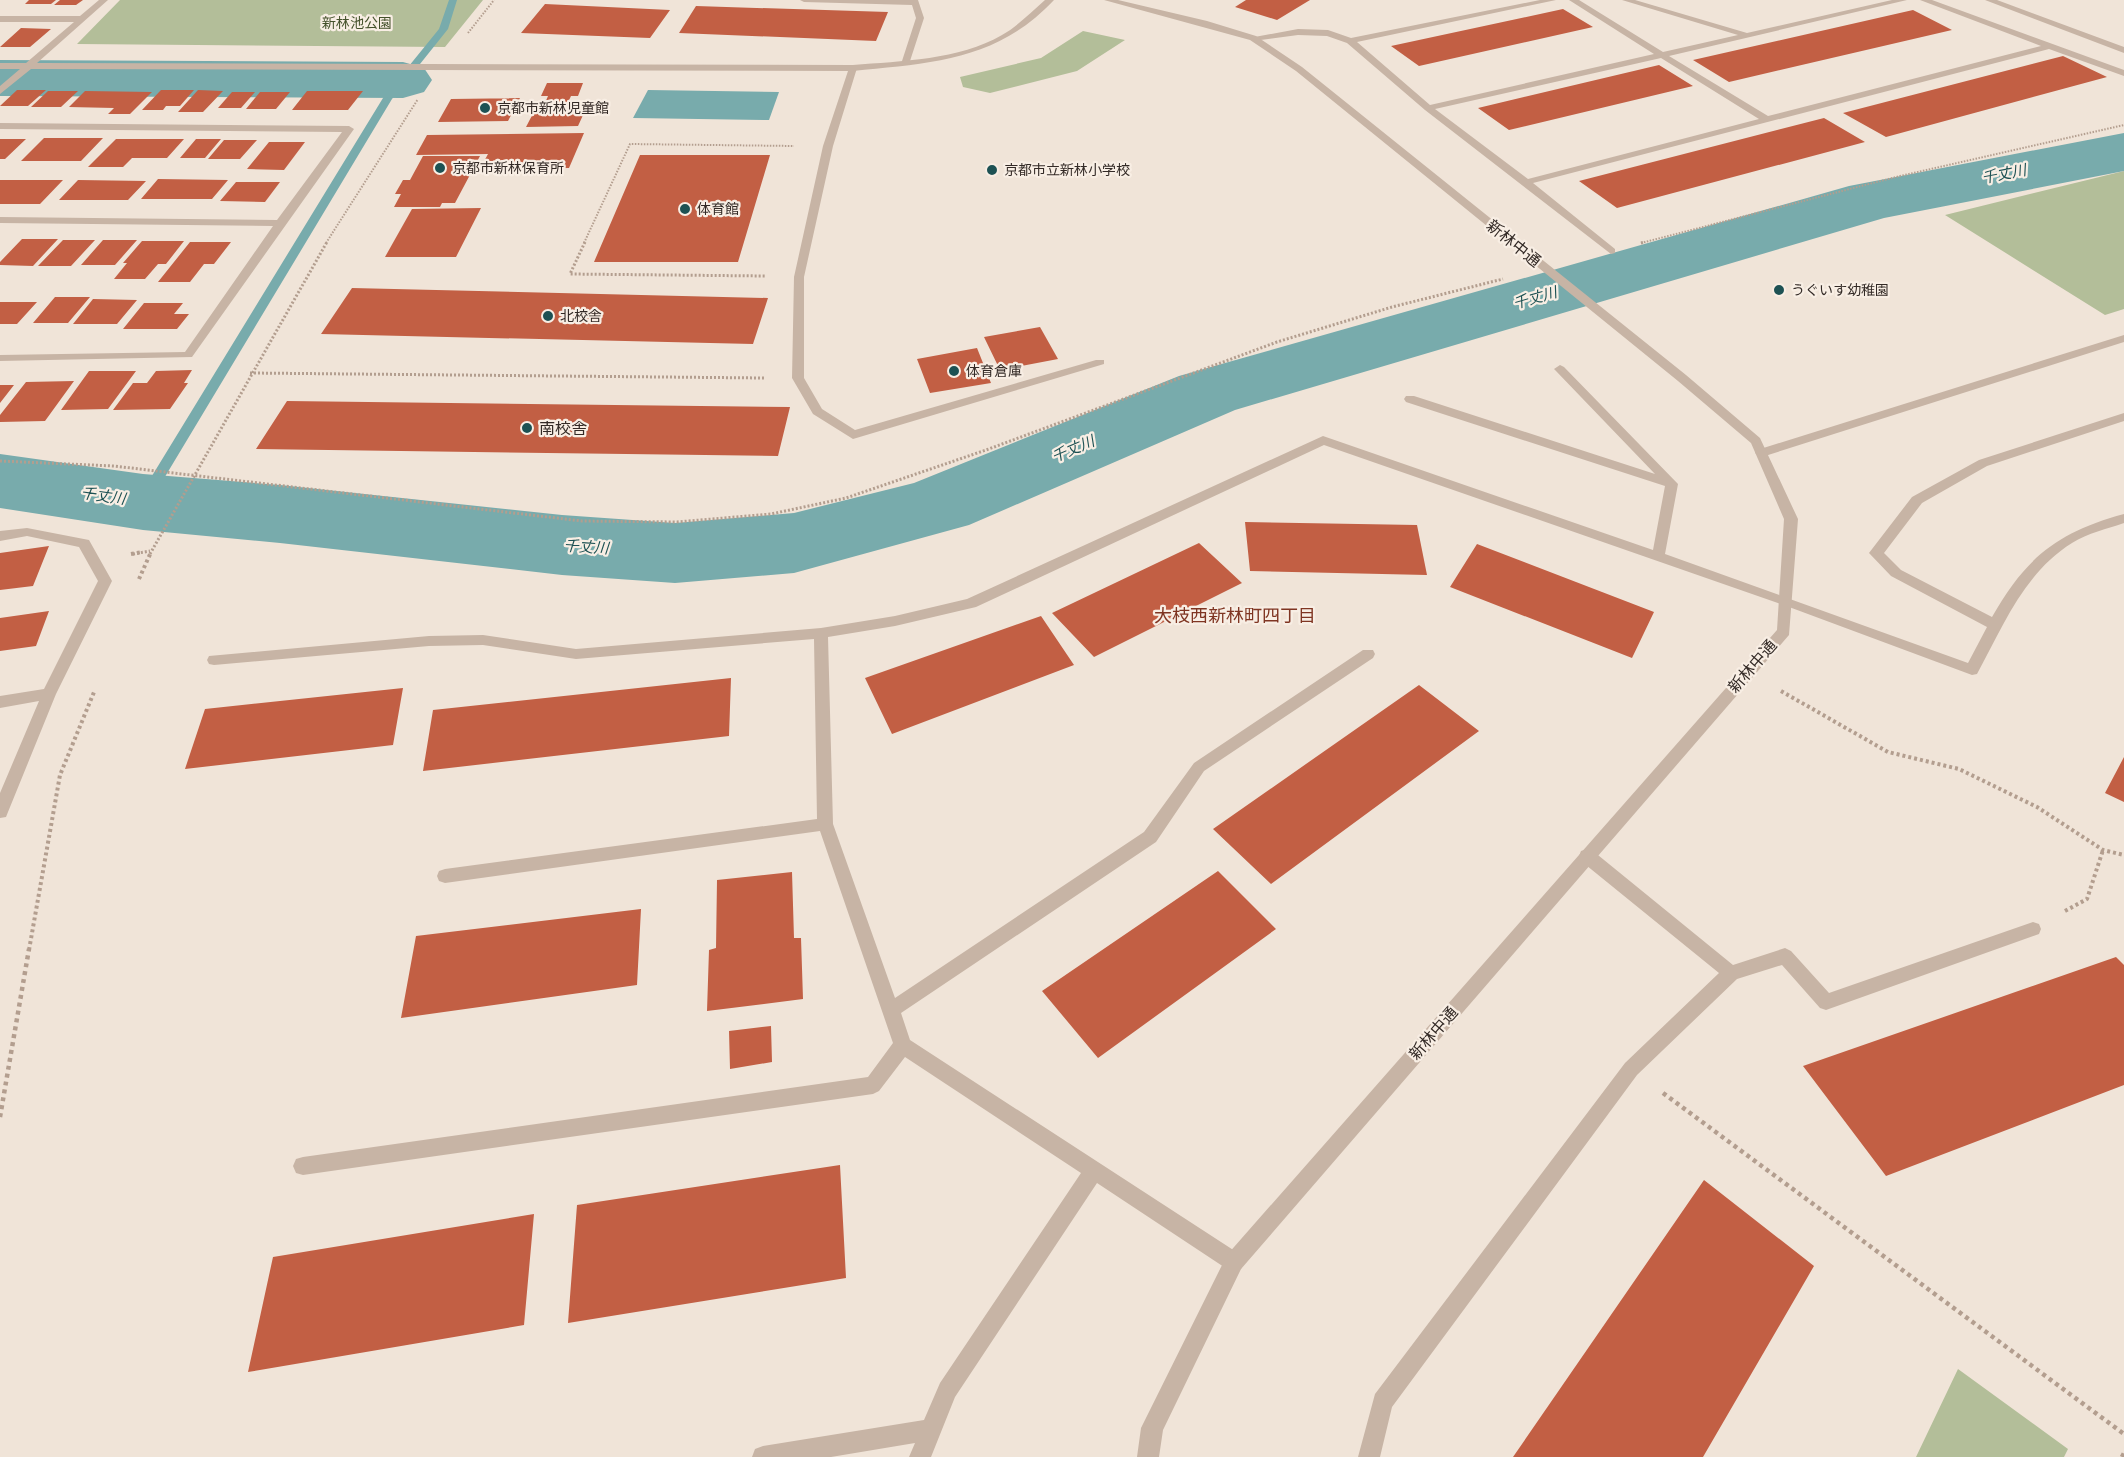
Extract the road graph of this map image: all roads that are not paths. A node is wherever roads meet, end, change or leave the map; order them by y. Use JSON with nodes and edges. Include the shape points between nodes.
{"nodes":[{"id":1,"x":104,"y":0,"type":"edge"},
{"id":2,"x":804,"y":0,"type":"edge"},
{"id":3,"x":1050,"y":0,"type":"edge"},
{"id":4,"x":1108,"y":0,"type":"edge"},
{"id":5,"x":1552,"y":0,"type":"edge"},
{"id":6,"x":1573,"y":0,"type":"edge"},
{"id":7,"x":1626,"y":0,"type":"edge"},
{"id":8,"x":1903,"y":0,"type":"edge"},
{"id":9,"x":1924,"y":0,"type":"edge"},
{"id":10,"x":1989,"y":0,"type":"edge"},
{"id":11,"x":915,"y":1,"type":"edge"},
{"id":12,"x":0,"y":19,"type":"edge"},
{"id":13,"x":81,"y":19,"type":"junction"},
{"id":14,"x":1747,"y":35,"type":"junction"},
{"id":15,"x":1253,"y":38,"type":"junction"},
{"id":16,"x":1350,"y":41,"type":"junction"},
{"id":17,"x":2049,"y":46,"type":"junction"},
{"id":18,"x":2124,"y":50,"type":"edge"},
{"id":19,"x":1663,"y":55,"type":"junction"},
{"id":20,"x":906,"y":61,"type":"junction"},
{"id":21,"x":0,"y":66,"type":"edge"},
{"id":22,"x":28,"y":66,"type":"junction"},
{"id":23,"x":853,"y":68,"type":"junction"},
{"id":24,"x":2124,"y":73,"type":"edge"},
{"id":25,"x":2,"y":89,"type":"edge"},
{"id":26,"x":1428,"y":108,"type":"junction"},
{"id":27,"x":1766,"y":119,"type":"junction"},
{"id":28,"x":0,"y":126,"type":"edge"},
{"id":29,"x":1526,"y":182,"type":"junction"},
{"id":30,"x":0,"y":220,"type":"edge"},
{"id":31,"x":280,"y":223,"type":"junction"},
{"id":32,"x":1611,"y":251,"type":"road end"},
{"id":33,"x":2124,"y":338,"type":"edge"},
{"id":34,"x":0,"y":358,"type":"edge"},
{"id":35,"x":1100,"y":362,"type":"dead end"},
{"id":36,"x":1560,"y":369,"type":"dead end"},
{"id":37,"x":1410,"y":399,"type":"dead end"},
{"id":38,"x":2124,"y":417,"type":"edge"},
{"id":39,"x":1761,"y":453,"type":"junction"},
{"id":40,"x":1672,"y":484,"type":"junction"},
{"id":41,"x":2124,"y":519,"type":"edge"},
{"id":42,"x":0,"y":536,"type":"edge"},
{"id":43,"x":1658,"y":557,"type":"junction"},
{"id":44,"x":1786,"y":601,"type":"junction"},
{"id":45,"x":1994,"y":624,"type":"junction"},
{"id":46,"x":821,"y":633,"type":"junction"},
{"id":47,"x":1368,"y":654,"type":"dead end"},
{"id":48,"x":214,"y":660,"type":"dead end"},
{"id":49,"x":49,"y":694,"type":"junction"},
{"id":50,"x":0,"y":702,"type":"edge"},
{"id":51,"x":0,"y":812,"type":"edge"},
{"id":52,"x":825,"y":824,"type":"junction"},
{"id":53,"x":1587,"y":856,"type":"junction"},
{"id":54,"x":445,"y":876,"type":"dead end"},
{"id":55,"x":2033,"y":929,"type":"road end"},
{"id":56,"x":1731,"y":973,"type":"junction"},
{"id":57,"x":891,"y":1010,"type":"junction"},
{"id":58,"x":903,"y":1045,"type":"junction"},
{"id":59,"x":303,"y":1166,"type":"dead end"},
{"id":60,"x":1094,"y":1170,"type":"junction"},
{"id":61,"x":1234,"y":1262,"type":"junction"},
{"id":62,"x":931,"y":1430,"type":"junction"},
{"id":63,"x":763,"y":1457,"type":"edge"},
{"id":64,"x":920,"y":1457,"type":"edge"},
{"id":65,"x":1148,"y":1457,"type":"edge"},
{"id":66,"x":1369,"y":1457,"type":"edge"}],
"edges":[{"from":1,"to":13,"type":"street"},
{"from":2,"to":11,"type":"street"},
{"from":3,"to":20,"type":"street","via":[[1002,39],[942,57]]},
{"from":4,"to":15,"type":"street","name":"新林中通"},
{"from":5,"to":16,"type":"street"},
{"from":6,"to":19,"type":"street"},
{"from":7,"to":14,"type":"street"},
{"from":8,"to":14,"type":"street"},
{"from":9,"to":17,"type":"street"},
{"from":10,"to":18,"type":"street"},
{"from":11,"to":20,"type":"street","via":[[920,18]]},
{"from":12,"to":13,"type":"street"},
{"from":13,"to":22,"type":"street"},
{"from":14,"to":19,"type":"street"},
{"from":15,"to":16,"type":"street","via":[[1298,32],[1328,33]]},
{"from":15,"to":39,"type":"street","name":"新林中通","via":[[1299,69],[1561,280],[1756,441]]},
{"from":16,"to":26,"type":"street"},
{"from":17,"to":24,"type":"street"},
{"from":17,"to":27,"type":"street"},
{"from":19,"to":26,"type":"street"},
{"from":19,"to":27,"type":"street"},
{"from":20,"to":23,"type":"street"},
{"from":21,"to":22,"type":"street"},
{"from":22,"to":23,"type":"street"},
{"from":22,"to":25,"type":"street"},
{"from":23,"to":35,"type":"street","via":[[828,146],[799,277],[798,378],[817,411],[854,435]]},
{"from":26,"to":29,"type":"street"},
{"from":27,"to":29,"type":"street"},
{"from":28,"to":31,"type":"street","via":[[349,129]]},
{"from":29,"to":32,"type":"street"},
{"from":30,"to":31,"type":"street"},
{"from":31,"to":34,"type":"street","via":[[188,355]]},
{"from":33,"to":39,"type":"street"},
{"from":36,"to":40,"type":"street"},
{"from":37,"to":40,"type":"street"},
{"from":38,"to":45,"type":"street","via":[[1983,463],[1964,473],[1917,500],[1876,553],[1896,573]]},
{"from":39,"to":44,"type":"street","name":"新林中通","via":[[1791,519]]},
{"from":40,"to":43,"type":"street"},
{"from":41,"to":45,"type":"street","via":[[2068,540],[2036,564]]},
{"from":42,"to":49,"type":"street","via":[[27,532],[84,543],[105,581]]},
{"from":43,"to":44,"type":"street"},
{"from":43,"to":46,"type":"street","via":[[1323,440],[971,603]]},
{"from":44,"to":45,"type":"street","via":[[1971,670]]},
{"from":44,"to":53,"type":"street","name":"新林中通","via":[[1784,631]]},
{"from":46,"to":48,"type":"street","via":[[576,654],[483,640],[429,641]]},
{"from":46,"to":52,"type":"street"},
{"from":47,"to":57,"type":"street","via":[[1199,767],[1150,837]]},
{"from":49,"to":50,"type":"street"},
{"from":49,"to":51,"type":"street"},
{"from":52,"to":54,"type":"street"},
{"from":52,"to":57,"type":"street"},
{"from":53,"to":56,"type":"street"},
{"from":53,"to":61,"type":"street","name":"新林中通"},
{"from":55,"to":56,"type":"street","via":[[1826,1002],[1785,956]]},
{"from":56,"to":66,"type":"street","via":[[1631,1069],[1383,1402]]},
{"from":57,"to":58,"type":"street"},
{"from":58,"to":59,"type":"street","via":[[873,1085]]},
{"from":58,"to":60,"type":"street"},
{"from":60,"to":61,"type":"street"},
{"from":60,"to":62,"type":"street","via":[[947,1390]]},
{"from":61,"to":65,"type":"street","name":"新林中通","via":[[1152,1428]]},
{"from":62,"to":63,"type":"street"},
{"from":62,"to":64,"type":"street"}]}
